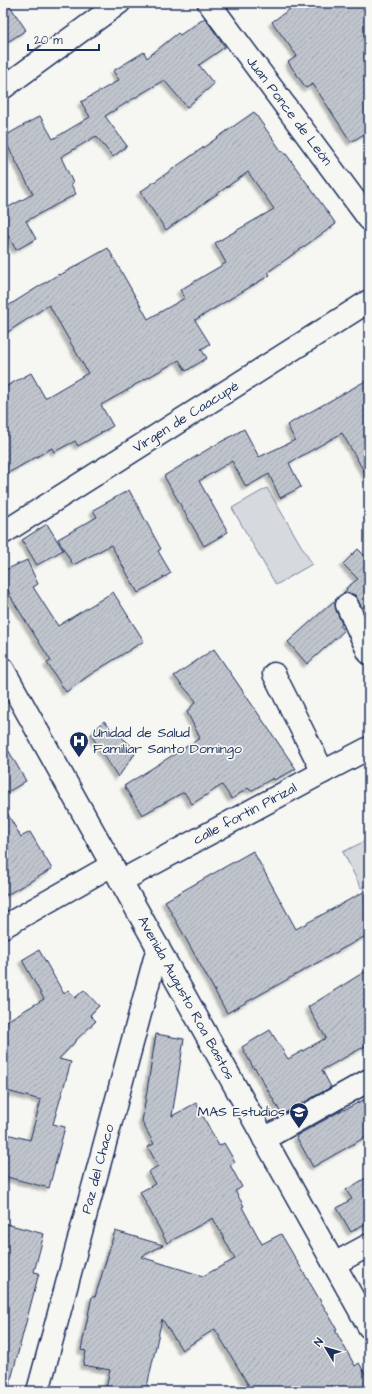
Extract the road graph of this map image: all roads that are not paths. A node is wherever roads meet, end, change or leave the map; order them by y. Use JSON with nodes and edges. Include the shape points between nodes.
{"nodes":[{"id":1,"x":119,"y":3,"type":"edge"},
{"id":2,"x":209,"y":3,"type":"edge"},
{"id":3,"x":3,"y":88,"type":"edge"},
{"id":4,"x":369,"y":218,"type":"edge"},
{"id":5,"x":369,"y":301,"type":"edge"},
{"id":6,"x":3,"y":533,"type":"edge"},
{"id":7,"x":347,"y":605,"type":"dead end"},
{"id":8,"x":369,"y":653,"type":"edge"},
{"id":9,"x":3,"y":669,"type":"edge"},
{"id":10,"x":274,"y":674,"type":"dead end"},
{"id":11,"x":369,"y":748,"type":"edge"},
{"id":12,"x":323,"y":772,"type":"junction"},
{"id":13,"x":117,"y":873,"type":"junction"},
{"id":14,"x":3,"y":926,"type":"edge"},
{"id":15,"x":158,"y":947,"type":"junction"},
{"id":16,"x":369,"y":1080,"type":"edge"},
{"id":17,"x":264,"y":1139,"type":"junction"},
{"id":18,"x":369,"y":1244,"type":"edge"},
{"id":19,"x":334,"y":1264,"type":"junction"},
{"id":20,"x":369,"y":1327,"type":"edge"},
{"id":21,"x":38,"y":1391,"type":"edge"}],
"edges":[{"from":1,"to":3,"type":"street"},
{"from":2,"to":4,"type":"street","name":"Juan Ponce de León"},
{"from":5,"to":6,"type":"street","name":"Virgen de Caacupé"},
{"from":7,"to":8,"type":"street"},
{"from":9,"to":13,"type":"street","name":"Avenida Augusto Roa Bastos"},
{"from":10,"to":12,"type":"street"},
{"from":11,"to":12,"type":"street","name":"calle fortin Pirizal"},
{"from":12,"to":13,"type":"street","name":"calle fortin Pirizal"},
{"from":13,"to":14,"type":"street","name":"calle fortin Pirizal"},
{"from":13,"to":15,"type":"street","name":"Avenida Augusto Roa Bastos"},
{"from":15,"to":17,"type":"street","name":"Avenida Augusto Roa Bastos"},
{"from":15,"to":21,"type":"street","name":"Paz del Chaco"},
{"from":16,"to":17,"type":"street"},
{"from":17,"to":19,"type":"street","name":"Avenida Augusto Roa Bastos"},
{"from":18,"to":19,"type":"street"},
{"from":19,"to":20,"type":"street","name":"Avenida Augusto Roa Bastos"}]}
